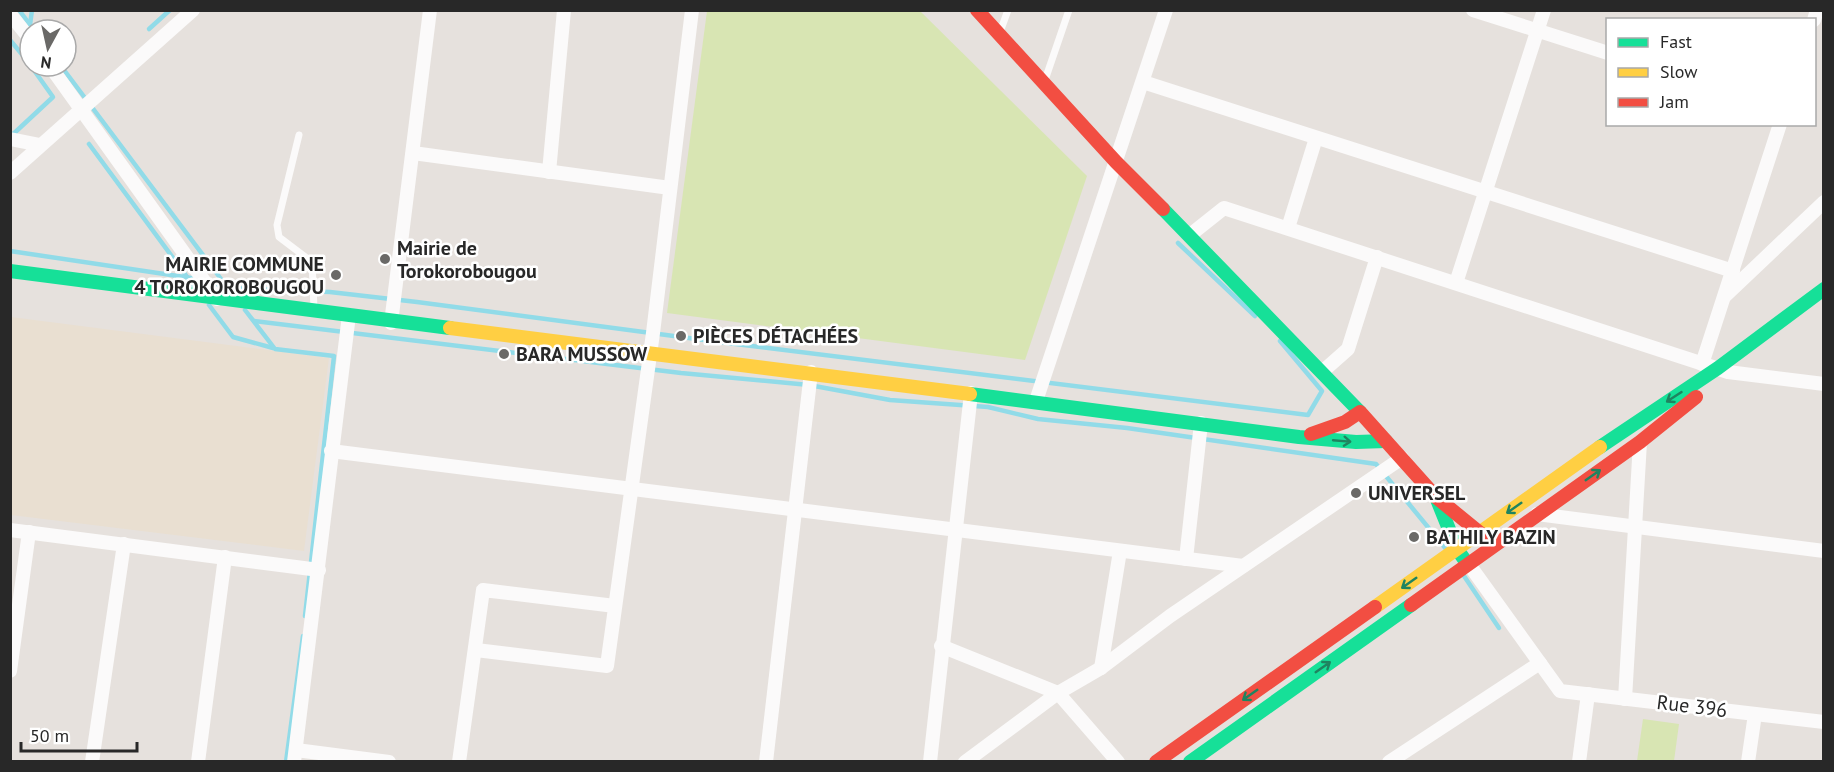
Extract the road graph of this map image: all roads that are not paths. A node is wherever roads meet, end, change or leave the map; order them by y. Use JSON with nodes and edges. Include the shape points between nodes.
{"nodes":[{"id":1,"x":193,"y":10,"type":"edge"},
{"id":2,"x":430,"y":10,"type":"edge"},
{"id":3,"x":564,"y":10,"type":"edge"},
{"id":4,"x":692,"y":10,"type":"edge"},
{"id":5,"x":977,"y":10,"type":"edge"},
{"id":6,"x":1008,"y":10,"type":"edge"},
{"id":7,"x":1069,"y":10,"type":"edge"},
{"id":8,"x":1166,"y":10,"type":"edge"},
{"id":9,"x":1473,"y":10,"type":"edge"},
{"id":10,"x":1544,"y":10,"type":"edge"},
{"id":11,"x":1537,"y":31,"type":"junction"},
{"id":12,"x":999,"y":34,"type":"junction"},
{"id":13,"x":1606,"y":52,"type":"edge"},
{"id":14,"x":59,"y":78,"type":"edge"},
{"id":15,"x":1044,"y":82,"type":"junction"},
{"id":16,"x":1143,"y":82,"type":"junction"},
{"id":17,"x":84,"y":110,"type":"junction"},
{"id":18,"x":1779,"y":126,"type":"edge"},
{"id":19,"x":299,"y":135,"type":"dead end"},
{"id":20,"x":1316,"y":138,"type":"junction"},
{"id":21,"x":10,"y":139,"type":"edge"},
{"id":22,"x":40,"y":145,"type":"junction"},
{"id":23,"x":413,"y":153,"type":"junction"},
{"id":24,"x":1116,"y":162,"type":"junction"},
{"id":25,"x":549,"y":172,"type":"junction"},
{"id":26,"x":10,"y":173,"type":"edge"},
{"id":27,"x":670,"y":188,"type":"junction"},
{"id":28,"x":1486,"y":192,"type":"junction"},
{"id":29,"x":1824,"y":202,"type":"edge"},
{"id":30,"x":1287,"y":228,"type":"junction"},
{"id":31,"x":1190,"y":235,"type":"junction"},
{"id":32,"x":1377,"y":257,"type":"junction"},
{"id":33,"x":1732,"y":270,"type":"junction"},
{"id":34,"x":10,"y":271,"type":"edge"},
{"id":35,"x":1456,"y":283,"type":"junction"},
{"id":36,"x":1824,"y":289,"type":"edge"},
{"id":37,"x":1724,"y":296,"type":"junction"},
{"id":38,"x":217,"y":299,"type":"junction"},
{"id":39,"x":1824,"y":305,"type":"edge"},
{"id":40,"x":314,"y":311,"type":"junction"},
{"id":41,"x":349,"y":315,"type":"junction"},
{"id":42,"x":390,"y":323,"type":"junction"},
{"id":43,"x":650,"y":353,"type":"junction"},
{"id":44,"x":1702,"y":364,"type":"junction"},
{"id":45,"x":1723,"y":370,"type":"junction"},
{"id":46,"x":811,"y":372,"type":"junction"},
{"id":47,"x":1322,"y":372,"type":"junction"},
{"id":48,"x":1824,"y":384,"type":"edge"},
{"id":49,"x":971,"y":393,"type":"junction"},
{"id":50,"x":1036,"y":401,"type":"junction"},
{"id":51,"x":1360,"y":412,"type":"junction"},
{"id":52,"x":1201,"y":423,"type":"junction"},
{"id":53,"x":1299,"y":437,"type":"junction"},
{"id":54,"x":1386,"y":441,"type":"junction"},
{"id":55,"x":1640,"y":442,"type":"junction"},
{"id":56,"x":331,"y":451,"type":"junction"},
{"id":57,"x":1402,"y":458,"type":"junction"},
{"id":58,"x":631,"y":489,"type":"junction"},
{"id":59,"x":1436,"y":497,"type":"junction"},
{"id":60,"x":795,"y":509,"type":"junction"},
{"id":61,"x":1536,"y":514,"type":"junction"},
{"id":62,"x":1633,"y":526,"type":"junction"},
{"id":63,"x":10,"y":530,"type":"edge"},
{"id":64,"x":955,"y":530,"type":"junction"},
{"id":65,"x":1481,"y":531,"type":"junction"},
{"id":66,"x":29,"y":532,"type":"junction"},
{"id":67,"x":124,"y":544,"type":"junction"},
{"id":68,"x":1493,"y":545,"type":"junction"},
{"id":69,"x":1457,"y":549,"type":"junction"},
{"id":70,"x":1120,"y":551,"type":"junction"},
{"id":71,"x":1824,"y":551,"type":"edge"},
{"id":72,"x":225,"y":557,"type":"junction"},
{"id":73,"x":1186,"y":559,"type":"junction"},
{"id":74,"x":1468,"y":563,"type":"junction"},
{"id":75,"x":1243,"y":566,"type":"junction"},
{"id":76,"x":319,"y":570,"type":"junction"},
{"id":77,"x":615,"y":606,"type":"junction"},
{"id":78,"x":941,"y":646,"type":"junction"},
{"id":79,"x":476,"y":650,"type":"junction"},
{"id":80,"x":1540,"y":663,"type":"junction"},
{"id":81,"x":1101,"y":668,"type":"junction"},
{"id":82,"x":10,"y":670,"type":"edge"},
{"id":83,"x":1058,"y":693,"type":"junction"},
{"id":84,"x":1588,"y":694,"type":"junction"},
{"id":85,"x":1625,"y":699,"type":"junction"},
{"id":86,"x":1755,"y":714,"type":"junction"},
{"id":87,"x":1824,"y":722,"type":"edge"},
{"id":88,"x":295,"y":756,"type":"edge"},
{"id":89,"x":1392,"y":760,"type":"edge"},
{"id":90,"x":92,"y":762,"type":"edge"},
{"id":91,"x":198,"y":762,"type":"edge"},
{"id":92,"x":389,"y":762,"type":"edge"},
{"id":93,"x":459,"y":762,"type":"edge"},
{"id":94,"x":766,"y":762,"type":"edge"},
{"id":95,"x":930,"y":762,"type":"edge"},
{"id":96,"x":965,"y":762,"type":"edge"},
{"id":97,"x":1119,"y":762,"type":"edge"},
{"id":98,"x":1156,"y":762,"type":"edge"},
{"id":99,"x":1190,"y":762,"type":"edge"},
{"id":100,"x":1579,"y":762,"type":"edge"},
{"id":101,"x":1748,"y":762,"type":"edge"}],
"edges":[{"from":1,"to":17,"type":"street"},
{"from":2,"to":23,"type":"street"},
{"from":3,"to":25,"type":"street"},
{"from":4,"to":27,"type":"street"},
{"from":5,"to":12,"type":"main road"},
{"from":6,"to":12,"type":"lane"},
{"from":7,"to":15,"type":"lane"},
{"from":8,"to":16,"type":"street"},
{"from":9,"to":11,"type":"street"},
{"from":10,"to":11,"type":"street"},
{"from":11,"to":13,"type":"street"},
{"from":11,"to":28,"type":"street"},
{"from":12,"to":15,"type":"main road"},
{"from":14,"to":17,"type":"street"},
{"from":15,"to":24,"type":"main road"},
{"from":16,"to":20,"type":"street"},
{"from":16,"to":24,"type":"street"},
{"from":17,"to":22,"type":"street"},
{"from":17,"to":38,"type":"street"},
{"from":18,"to":33,"type":"street"},
{"from":19,"to":40,"type":"lane","via":[[278,225],[279,237],[312,262]]},
{"from":20,"to":28,"type":"street"},
{"from":20,"to":30,"type":"street"},
{"from":21,"to":22,"type":"street"},
{"from":22,"to":26,"type":"street"},
{"from":23,"to":25,"type":"street"},
{"from":23,"to":42,"type":"street"},
{"from":24,"to":31,"type":"main road"},
{"from":24,"to":50,"type":"street"},
{"from":25,"to":27,"type":"street"},
{"from":27,"to":43,"type":"street"},
{"from":28,"to":33,"type":"street"},
{"from":28,"to":35,"type":"street"},
{"from":29,"to":37,"type":"street"},
{"from":30,"to":31,"type":"street","via":[[1224,208]]},
{"from":30,"to":32,"type":"street"},
{"from":31,"to":47,"type":"main road"},
{"from":32,"to":35,"type":"street"},
{"from":32,"to":47,"type":"street","via":[[1348,349]]},
{"from":33,"to":37,"type":"street"},
{"from":34,"to":38,"type":"main road"},
{"from":35,"to":44,"type":"street"},
{"from":36,"to":45,"type":"main road"},
{"from":37,"to":44,"type":"street"},
{"from":38,"to":40,"type":"main road"},
{"from":39,"to":45,"type":"main road"},
{"from":40,"to":41,"type":"main road"},
{"from":41,"to":42,"type":"main road"},
{"from":41,"to":56,"type":"street"},
{"from":42,"to":43,"type":"main road"},
{"from":43,"to":46,"type":"main road"},
{"from":43,"to":58,"type":"street"},
{"from":44,"to":45,"type":"street"},
{"from":45,"to":48,"type":"street"},
{"from":45,"to":55,"type":"main road"},
{"from":45,"to":65,"type":"main road","one_way":true,"via":[[1626,429]]},
{"from":46,"to":49,"type":"main road"},
{"from":46,"to":60,"type":"street"},
{"from":47,"to":51,"type":"main road"},
{"from":49,"to":50,"type":"main road"},
{"from":49,"to":64,"type":"street"},
{"from":50,"to":52,"type":"main road"},
{"from":51,"to":53,"type":"main road"},
{"from":51,"to":54,"type":"main road"},
{"from":52,"to":53,"type":"main road"},
{"from":52,"to":73,"type":"street"},
{"from":53,"to":54,"type":"main road","one_way":true},
{"from":54,"to":57,"type":"main road"},
{"from":61,"to":55,"type":"main road","one_way":true},
{"from":55,"to":62,"type":"street"},
{"from":56,"to":58,"type":"street"},
{"from":56,"to":76,"type":"street"},
{"from":57,"to":59,"type":"main road"},
{"from":57,"to":75,"type":"street"},
{"from":58,"to":60,"type":"street"},
{"from":58,"to":77,"type":"street"},
{"from":59,"to":65,"type":"main road"},
{"from":59,"to":69,"type":"main road"},
{"from":60,"to":64,"type":"street"},
{"from":60,"to":94,"type":"street"},
{"from":61,"to":62,"type":"street"},
{"from":61,"to":68,"type":"main road"},
{"from":62,"to":71,"type":"street"},
{"from":62,"to":85,"type":"street"},
{"from":63,"to":66,"type":"street"},
{"from":64,"to":70,"type":"street"},
{"from":64,"to":78,"type":"street"},
{"from":65,"to":68,"type":"main road"},
{"from":65,"to":69,"type":"main road"},
{"from":66,"to":67,"type":"street"},
{"from":66,"to":82,"type":"street"},
{"from":67,"to":72,"type":"street"},
{"from":67,"to":90,"type":"street"},
{"from":68,"to":74,"type":"main road"},
{"from":69,"to":74,"type":"main road"},
{"from":69,"to":98,"type":"main road","one_way":true},
{"from":70,"to":73,"type":"street"},
{"from":70,"to":81,"type":"street"},
{"from":72,"to":76,"type":"street"},
{"from":72,"to":91,"type":"street"},
{"from":73,"to":75,"type":"street"},
{"from":74,"to":80,"type":"street"},
{"from":99,"to":74,"type":"main road","one_way":true},
{"from":75,"to":81,"type":"street"},
{"from":76,"to":88,"type":"street"},
{"from":77,"to":79,"type":"street","via":[[607,666]]},
{"from":77,"to":79,"type":"street","via":[[483,590]]},
{"from":78,"to":83,"type":"street"},
{"from":78,"to":95,"type":"street"},
{"from":79,"to":93,"type":"street"},
{"from":80,"to":84,"type":"street","name":"Rue 396","via":[[1560,691]]},
{"from":80,"to":89,"type":"street"},
{"from":81,"to":83,"type":"street"},
{"from":83,"to":96,"type":"street"},
{"from":83,"to":97,"type":"street"},
{"from":84,"to":85,"type":"street","name":"Rue 396"},
{"from":84,"to":100,"type":"street"},
{"from":85,"to":86,"type":"street","name":"Rue 396"},
{"from":86,"to":87,"type":"street","name":"Rue 396"},
{"from":86,"to":101,"type":"street"},
{"from":88,"to":92,"type":"street"}]}
